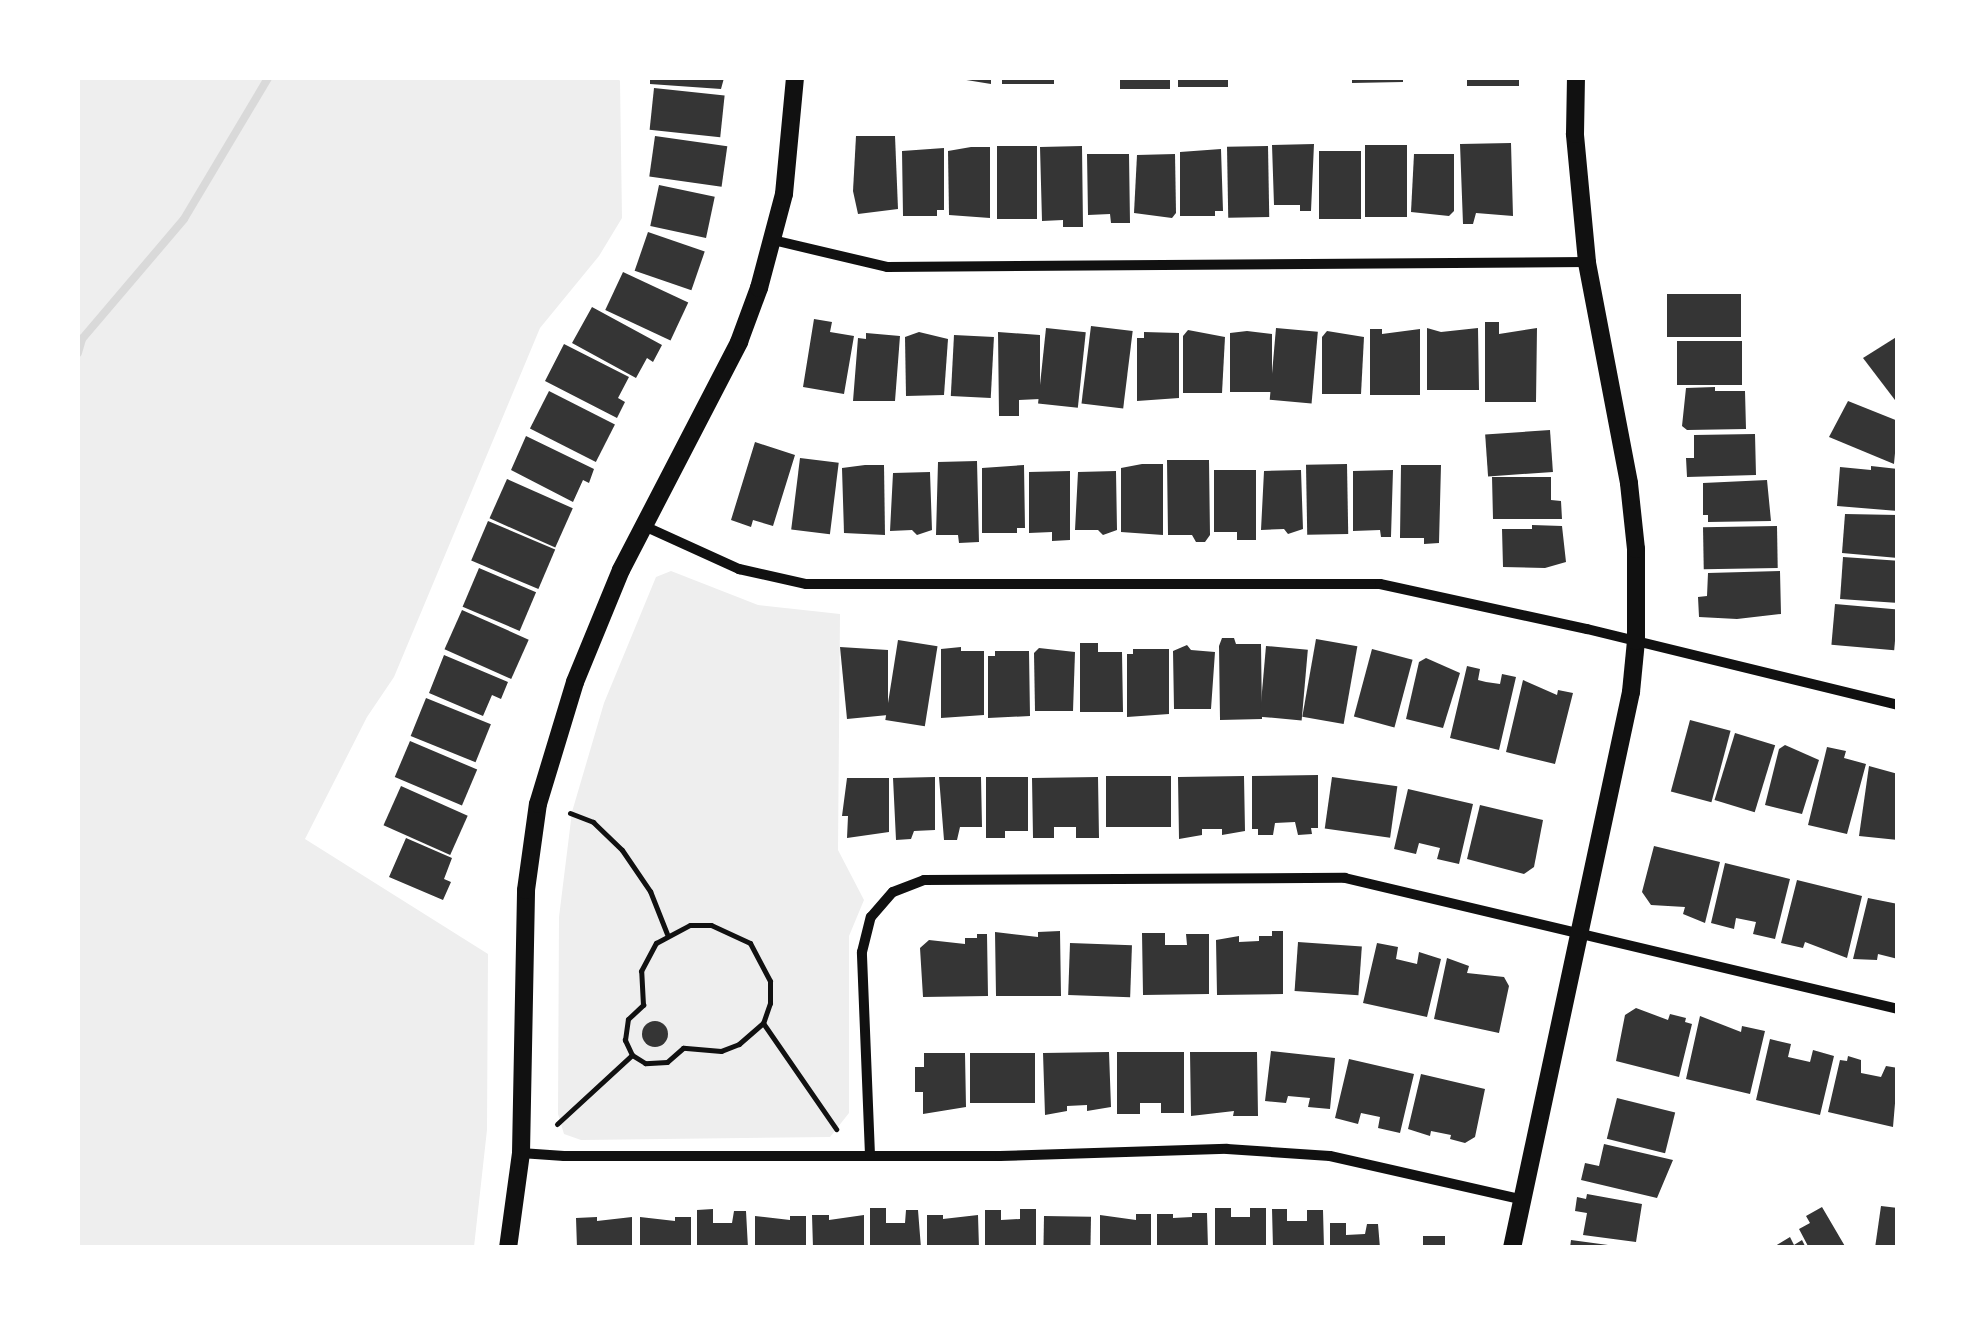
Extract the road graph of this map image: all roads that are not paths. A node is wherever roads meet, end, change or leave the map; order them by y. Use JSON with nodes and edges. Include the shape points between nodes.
{"nodes":[{"id":1,"x":795,"y":78,"type":"edge"},
{"id":2,"x":1576,"y":78,"type":"edge"},
{"id":3,"x":772,"y":240,"type":"junction"},
{"id":4,"x":1586,"y":262,"type":"junction"},
{"id":5,"x":642,"y":525,"type":"junction"},
{"id":6,"x":1636,"y":640,"type":"junction"},
{"id":7,"x":1898,"y":704,"type":"edge"},
{"id":8,"x":1579,"y":932,"type":"junction"},
{"id":9,"x":1898,"y":1008,"type":"edge"},
{"id":10,"x":521,"y":1152,"type":"junction"},
{"id":11,"x":870,"y":1155,"type":"junction"},
{"id":12,"x":1520,"y":1199,"type":"junction"},
{"id":13,"x":508,"y":1248,"type":"edge"},
{"id":14,"x":1512,"y":1248,"type":"edge"}],
"edges":[{"from":1,"to":3,"type":"street","via":[[784,194]]},
{"from":2,"to":4,"type":"street"},
{"from":3,"to":4,"type":"street","via":[[887,267]]},
{"from":3,"to":5,"type":"street","via":[[739,342]]},
{"from":4,"to":6,"type":"street","via":[[1629,484]]},
{"from":5,"to":6,"type":"street","via":[[739,570],[806,584],[1348,581]]},
{"from":5,"to":10,"type":"street","via":[[575,682],[538,804],[526,890]]},
{"from":6,"to":7,"type":"street"},
{"from":6,"to":8,"type":"street","via":[[1631,692]]},
{"from":8,"to":9,"type":"street"},
{"from":8,"to":11,"type":"street","via":[[1345,878],[924,880],[893,892],[871,917],[862,952]]},
{"from":8,"to":12,"type":"street"},
{"from":10,"to":11,"type":"street"},
{"from":10,"to":13,"type":"street"},
{"from":11,"to":12,"type":"street","via":[[1244,1150],[1330,1156]]},
{"from":12,"to":14,"type":"street"}]}
